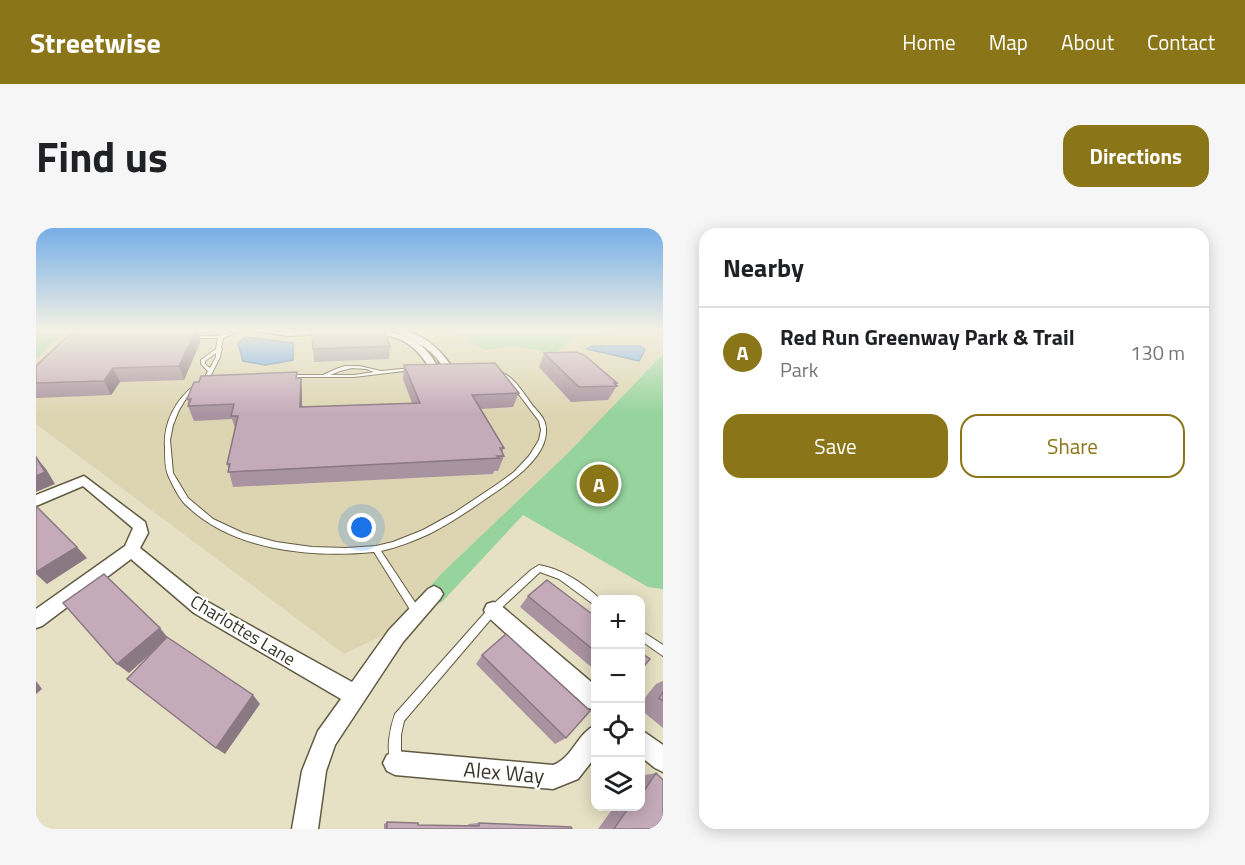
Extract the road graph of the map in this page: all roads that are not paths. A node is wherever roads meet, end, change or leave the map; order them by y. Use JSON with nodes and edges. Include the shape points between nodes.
{"nodes":[{"id":1,"x":206,"y":358,"type":"edge"},
{"id":2,"x":218,"y":358,"type":"edge"},
{"id":3,"x":424,"y":358,"type":"edge"},
{"id":4,"x":443,"y":358,"type":"edge"},
{"id":5,"x":426,"y":369,"type":"junction"},
{"id":6,"x":493,"y":370,"type":"edge"},
{"id":7,"x":210,"y":372,"type":"junction"},
{"id":8,"x":382,"y":374,"type":"junction"},
{"id":9,"x":284,"y":375,"type":"edge"},
{"id":10,"x":323,"y":377,"type":"junction"},
{"id":11,"x":215,"y":380,"type":"edge"},
{"id":12,"x":205,"y":381,"type":"junction"},
{"id":13,"x":36,"y":501,"type":"edge"},
{"id":14,"x":376,"y":549,"type":"junction"},
{"id":15,"x":131,"y":550,"type":"junction"},
{"id":16,"x":434,"y":594,"type":"dead end"},
{"id":17,"x":591,"y":597,"type":"edge"},
{"id":18,"x":493,"y":610,"type":"junction"},
{"id":19,"x":417,"y":613,"type":"junction"},
{"id":20,"x":36,"y":620,"type":"edge"},
{"id":21,"x":645,"y":638,"type":"edge"},
{"id":22,"x":663,"y":651,"type":"edge"},
{"id":23,"x":355,"y":695,"type":"junction"},
{"id":24,"x":591,"y":696,"type":"edge"},
{"id":25,"x":591,"y":743,"type":"edge"},
{"id":26,"x":645,"y":744,"type":"edge"},
{"id":27,"x":663,"y":760,"type":"edge"},
{"id":28,"x":394,"y":764,"type":"joint"},
{"id":29,"x":304,"y":829,"type":"edge"}],
"edges":[{"from":1,"to":7,"type":"lane","via":[[203,364]]},
{"from":2,"to":7,"type":"lane"},
{"from":3,"to":5,"type":"street"},
{"from":4,"to":5,"type":"street","via":[[452,369]]},
{"from":5,"to":8,"type":"lane"},
{"from":6,"to":14,"type":"lane","via":[[513,383],[542,421],[543,436],[538,449],[510,480],[467,508],[426,532]]},
{"from":7,"to":12,"type":"lane"},
{"from":8,"to":10,"type":"lane"},
{"from":8,"to":10,"type":"lane","via":[[348,367]]},
{"from":9,"to":10,"type":"lane"},
{"from":11,"to":12,"type":"lane"},
{"from":12,"to":14,"type":"lane","via":[[182,400],[167,438],[172,481],[201,515],[248,539],[310,550]]},
{"from":13,"to":15,"type":"street","via":[[84,480],[140,526]]},
{"from":14,"to":19,"type":"lane"},
{"from":15,"to":20,"type":"street"},
{"from":15,"to":23,"type":"street","name":"Charlottes Lane","via":[[200,607]]},
{"from":16,"to":19,"type":"street"},
{"from":17,"to":18,"type":"lane","via":[[562,576],[539,568]]},
{"from":18,"to":24,"type":"street"},
{"from":18,"to":28,"type":"lane","via":[[399,718]]},
{"from":19,"to":23,"type":"street"},
{"from":21,"to":22,"type":"lane"},
{"from":23,"to":29,"type":"street","via":[[326,739]]},
{"from":25,"to":28,"type":"street","name":"Alex Way","via":[[570,771],[553,777]]},
{"from":26,"to":27,"type":"street"}]}
